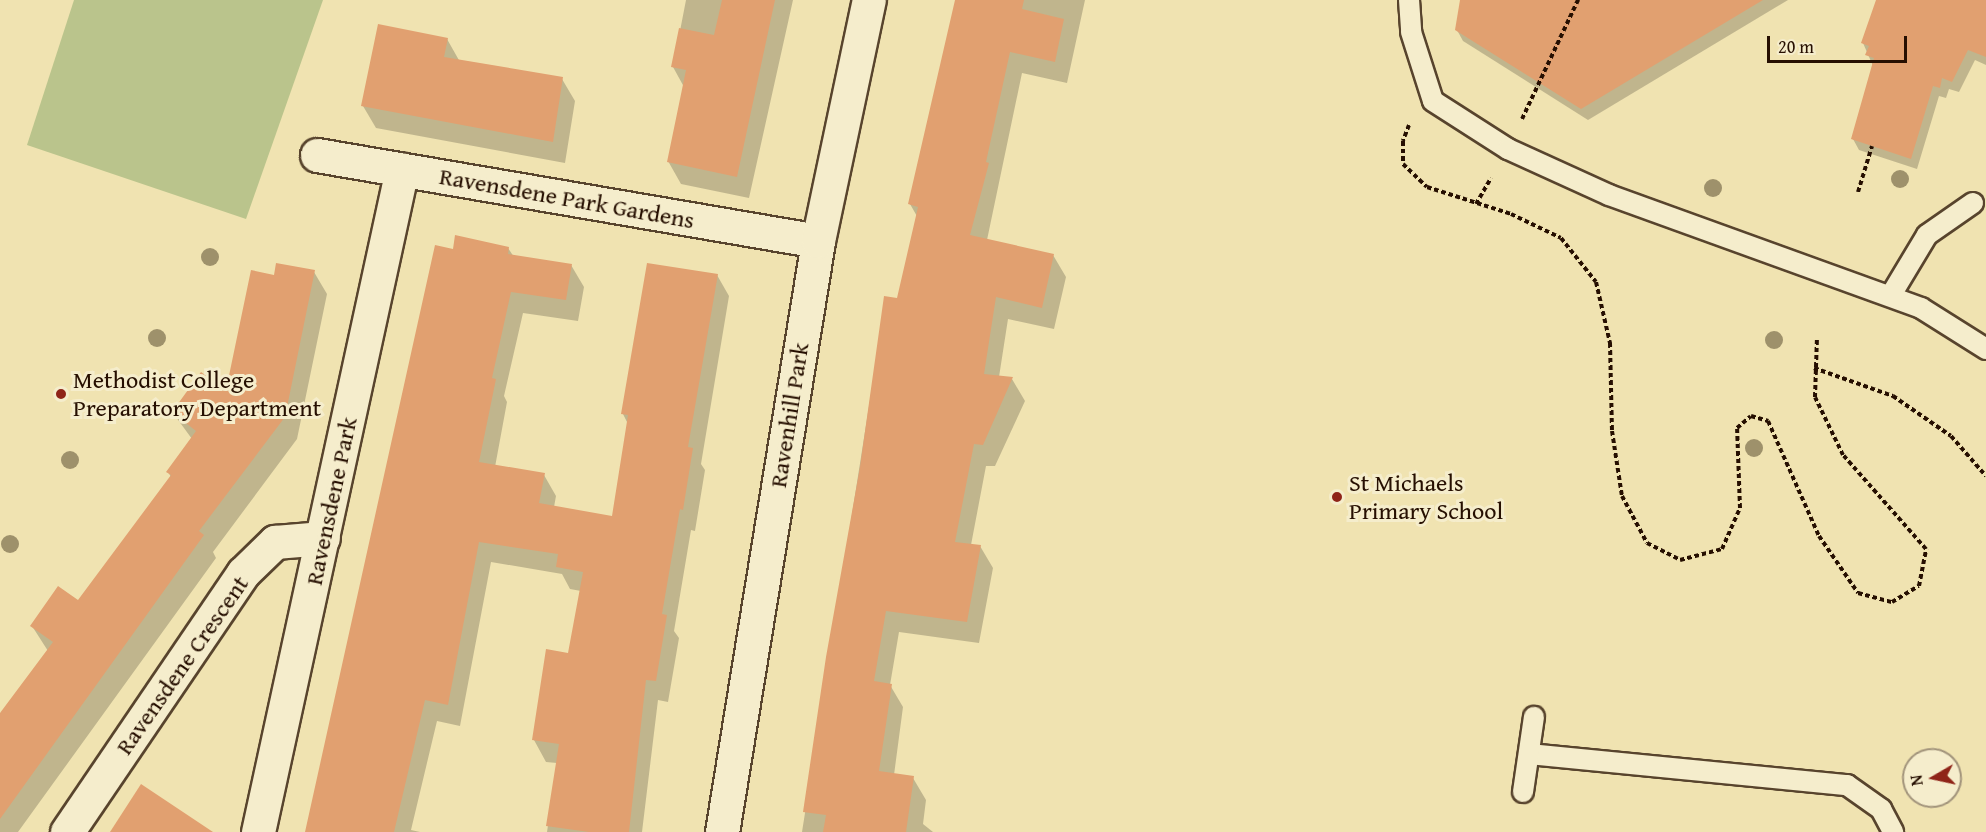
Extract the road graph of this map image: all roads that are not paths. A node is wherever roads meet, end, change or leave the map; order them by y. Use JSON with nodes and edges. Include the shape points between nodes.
{"nodes":[{"id":1,"x":869,"y":0,"type":"edge"},
{"id":2,"x":1409,"y":0,"type":"edge"},
{"id":3,"x":317,"y":155,"type":"dead end"},
{"id":4,"x":402,"y":169,"type":"junction"},
{"id":5,"x":1973,"y":203,"type":"dead end"},
{"id":6,"x":818,"y":241,"type":"junction"},
{"id":7,"x":1891,"y":295,"type":"junction"},
{"id":8,"x":1986,"y":349,"type":"edge"},
{"id":9,"x":323,"y":538,"type":"junction"},
{"id":10,"x":1534,"y":717,"type":"dead end"},
{"id":11,"x":1529,"y":754,"type":"junction"},
{"id":12,"x":1523,"y":792,"type":"dead end"},
{"id":13,"x":67,"y":832,"type":"edge"},
{"id":14,"x":258,"y":832,"type":"edge"},
{"id":15,"x":722,"y":832,"type":"edge"},
{"id":16,"x":1893,"y":832,"type":"edge"}],
"edges":[{"from":1,"to":6,"type":"street","name":"Ravenhill Park"},
{"from":2,"to":7,"type":"lane","via":[[1411,32],[1433,101],[1508,149],[1610,195]]},
{"from":3,"to":4,"type":"street","name":"Ravensdene Park Gardens"},
{"from":4,"to":6,"type":"street","name":"Ravensdene Park Gardens"},
{"from":4,"to":9,"type":"street","name":"Ravensdene Park"},
{"from":5,"to":7,"type":"lane","via":[[1927,235]]},
{"from":6,"to":15,"type":"street","name":"Ravenhill Park"},
{"from":7,"to":8,"type":"lane","via":[[1921,308]]},
{"from":9,"to":13,"type":"street","name":"Ravensdene Crescent","via":[[275,542],[243,573]]},
{"from":9,"to":14,"type":"street","name":"Ravensdene Park"},
{"from":10,"to":11,"type":"lane"},
{"from":11,"to":12,"type":"lane"},
{"from":11,"to":16,"type":"lane","via":[[1847,785],[1881,809]]}]}
